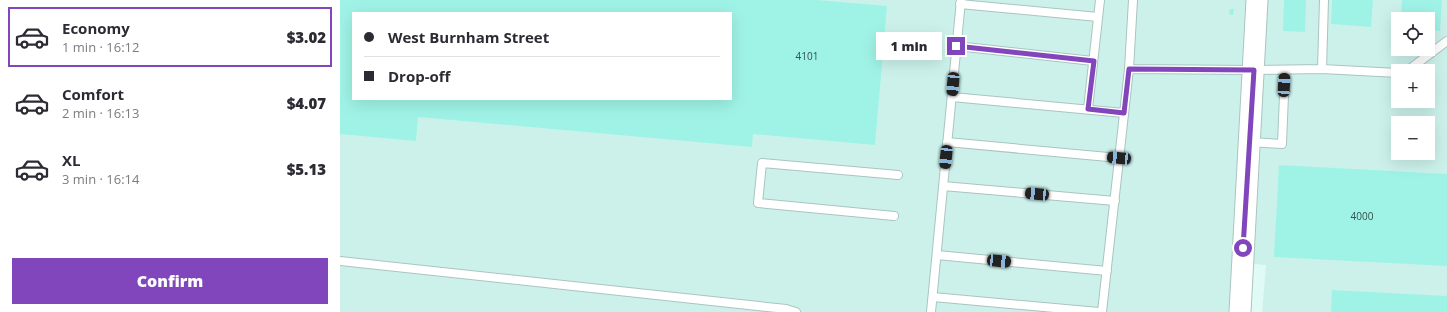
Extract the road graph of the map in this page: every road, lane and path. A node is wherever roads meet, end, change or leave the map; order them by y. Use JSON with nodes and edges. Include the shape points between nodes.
{"nodes":[{"id":1,"x":1100,"y":0,"type":"edge"},
{"id":2,"x":1133,"y":0,"type":"edge"},
{"id":3,"x":1257,"y":0,"type":"edge"},
{"id":4,"x":1324,"y":0,"type":"edge"},
{"id":5,"x":961,"y":2,"type":"edge"},
{"id":6,"x":1098,"y":17,"type":"junction"},
{"id":7,"x":1447,"y":41,"type":"edge"},
{"id":8,"x":956,"y":46,"type":"junction"},
{"id":9,"x":1094,"y":61,"type":"junction"},
{"id":10,"x":1416,"y":64,"type":"edge"},
{"id":11,"x":1129,"y":69,"type":"junction"},
{"id":12,"x":1322,"y":69,"type":"junction"},
{"id":13,"x":1254,"y":70,"type":"junction"},
{"id":14,"x":1285,"y":70,"type":"junction"},
{"id":15,"x":1391,"y":73,"type":"edge"},
{"id":16,"x":952,"y":96,"type":"junction"},
{"id":17,"x":1088,"y":109,"type":"junction"},
{"id":18,"x":1124,"y":113,"type":"junction"},
{"id":19,"x":947,"y":142,"type":"junction"},
{"id":20,"x":1250,"y":142,"type":"junction"},
{"id":21,"x":1119,"y":158,"type":"junction"},
{"id":22,"x":898,"y":175,"type":"dead end"},
{"id":23,"x":943,"y":186,"type":"junction"},
{"id":24,"x":1115,"y":201,"type":"junction"},
{"id":25,"x":894,"y":216,"type":"dead end"},
{"id":26,"x":937,"y":255,"type":"junction"},
{"id":27,"x":340,"y":262,"type":"edge"},
{"id":28,"x":1107,"y":271,"type":"junction"},
{"id":29,"x":933,"y":297,"type":"junction"},
{"id":30,"x":796,"y":312,"type":"edge"},
{"id":31,"x":931,"y":312,"type":"edge"},
{"id":32,"x":1099,"y":312,"type":"edge"},
{"id":33,"x":1102,"y":312,"type":"edge"},
{"id":34,"x":1240,"y":312,"type":"edge"}],
"edges":[{"from":1,"to":6,"type":"lane"},
{"from":2,"to":11,"type":"lane"},
{"from":3,"to":13,"type":"street"},
{"from":4,"to":12,"type":"lane"},
{"from":5,"to":6,"type":"lane"},
{"from":5,"to":8,"type":"lane"},
{"from":6,"to":9,"type":"lane"},
{"from":7,"to":10,"type":"lane"},
{"from":8,"to":9,"type":"lane"},
{"from":8,"to":16,"type":"lane"},
{"from":9,"to":17,"type":"lane"},
{"from":11,"to":13,"type":"lane"},
{"from":11,"to":18,"type":"lane"},
{"from":12,"to":14,"type":"lane"},
{"from":12,"to":15,"type":"lane"},
{"from":13,"to":14,"type":"lane"},
{"from":13,"to":20,"type":"street"},
{"from":14,"to":20,"type":"lane","via":[[1282,144]]},
{"from":16,"to":17,"type":"lane"},
{"from":16,"to":19,"type":"lane"},
{"from":17,"to":18,"type":"lane"},
{"from":18,"to":21,"type":"lane"},
{"from":19,"to":21,"type":"lane"},
{"from":19,"to":23,"type":"lane"},
{"from":20,"to":34,"type":"street"},
{"from":21,"to":24,"type":"lane"},
{"from":22,"to":25,"type":"lane","via":[[762,163],[758,203]]},
{"from":23,"to":24,"type":"lane"},
{"from":23,"to":26,"type":"lane"},
{"from":24,"to":28,"type":"lane"},
{"from":26,"to":28,"type":"lane"},
{"from":26,"to":29,"type":"lane"},
{"from":27,"to":30,"type":"lane"},
{"from":28,"to":33,"type":"lane"},
{"from":29,"to":31,"type":"lane"},
{"from":29,"to":32,"type":"lane"}]}
